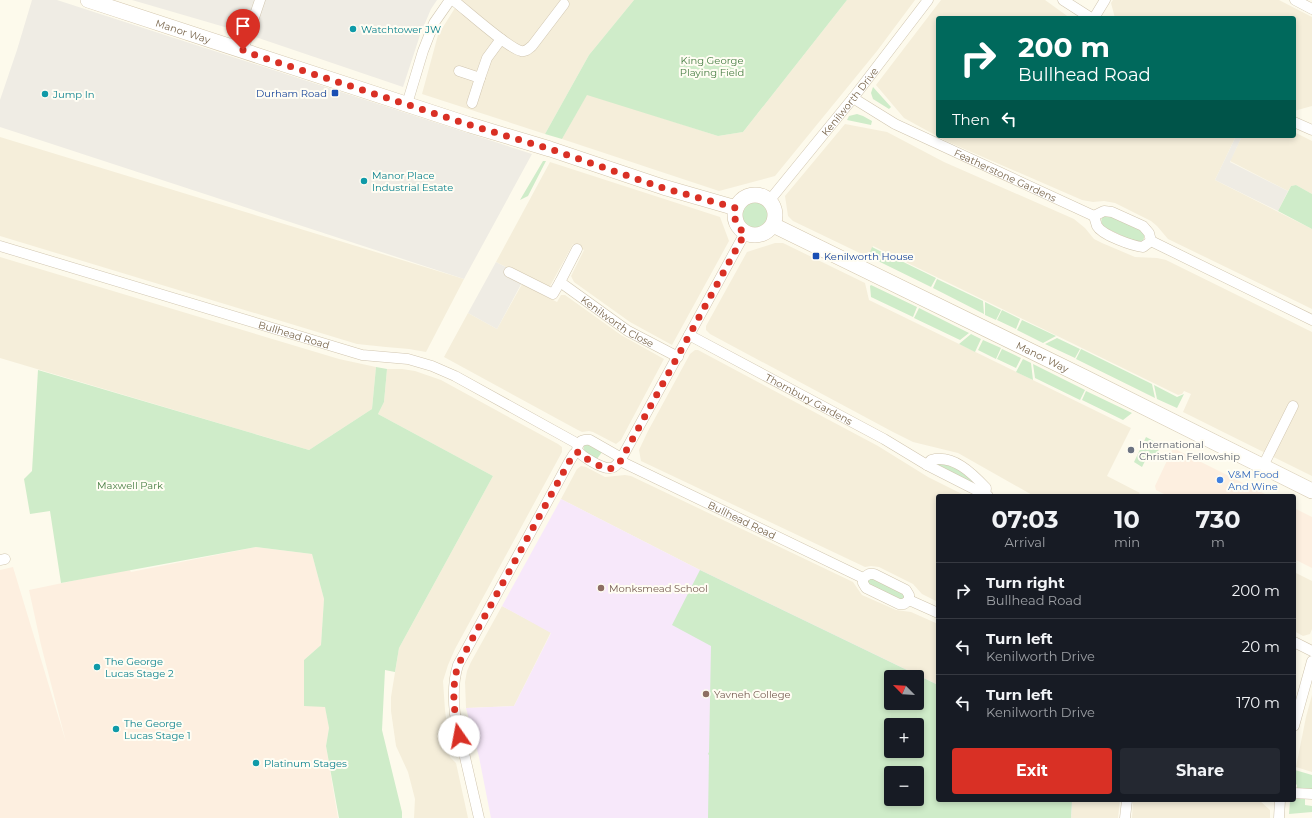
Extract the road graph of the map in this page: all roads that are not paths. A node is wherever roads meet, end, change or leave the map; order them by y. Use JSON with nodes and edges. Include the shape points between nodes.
{"nodes":[{"id":1,"x":88,"y":0,"type":"edge"},
{"id":2,"x":260,"y":0,"type":"edge"},
{"id":3,"x":450,"y":0,"type":"edge"},
{"id":4,"x":453,"y":0,"type":"edge"},
{"id":5,"x":928,"y":0,"type":"edge"},
{"id":6,"x":1063,"y":0,"type":"edge"},
{"id":7,"x":1105,"y":0,"type":"edge"},
{"id":8,"x":1295,"y":0,"type":"edge"},
{"id":9,"x":564,"y":4,"type":"dead end"},
{"id":10,"x":1312,"y":9,"type":"edge"},
{"id":11,"x":1090,"y":16,"type":"edge"},
{"id":12,"x":1094,"y":16,"type":"edge"},
{"id":13,"x":501,"y":39,"type":"junction"},
{"id":14,"x":243,"y":50,"type":"junction"},
{"id":15,"x":459,"y":71,"type":"dead end"},
{"id":16,"x":480,"y":78,"type":"junction"},
{"id":17,"x":853,"y":98,"type":"junction"},
{"id":18,"x":472,"y":103,"type":"dead end"},
{"id":19,"x":407,"y":104,"type":"junction"},
{"id":20,"x":1296,"y":123,"type":"edge"},
{"id":21,"x":1311,"y":128,"type":"edge"},
{"id":22,"x":769,"y":201,"type":"junction"},
{"id":23,"x":736,"y":208,"type":"junction"},
{"id":24,"x":1094,"y":216,"type":"junction"},
{"id":25,"x":773,"y":225,"type":"junction"},
{"id":26,"x":745,"y":233,"type":"junction"},
{"id":27,"x":1151,"y":241,"type":"junction"},
{"id":28,"x":0,"y":246,"type":"edge"},
{"id":29,"x":577,"y":250,"type":"dead end"},
{"id":30,"x":508,"y":272,"type":"dead end"},
{"id":31,"x":560,"y":282,"type":"junction"},
{"id":32,"x":1312,"y":320,"type":"edge"},
{"id":33,"x":689,"y":335,"type":"junction"},
{"id":34,"x":678,"y":357,"type":"junction"},
{"id":35,"x":1292,"y":406,"type":"dead end"},
{"id":36,"x":578,"y":448,"type":"junction"},
{"id":37,"x":620,"y":462,"type":"junction"},
{"id":38,"x":927,"y":465,"type":"junction"},
{"id":39,"x":1263,"y":466,"type":"junction"},
{"id":40,"x":1312,"y":491,"type":"edge"},
{"id":41,"x":984,"y":494,"type":"edge"},
{"id":42,"x":986,"y":494,"type":"edge"},
{"id":43,"x":863,"y":578,"type":"junction"},
{"id":44,"x":909,"y":600,"type":"junction"},
{"id":45,"x":936,"y":612,"type":"edge"},
{"id":46,"x":1296,"y":643,"type":"edge"},
{"id":47,"x":1312,"y":651,"type":"edge"},
{"id":48,"x":1312,"y":661,"type":"edge"},
{"id":49,"x":1296,"y":719,"type":"edge"},
{"id":50,"x":1296,"y":793,"type":"edge"},
{"id":51,"x":1312,"y":794,"type":"edge"},
{"id":52,"x":1126,"y":802,"type":"edge"},
{"id":53,"x":1280,"y":802,"type":"edge"},
{"id":54,"x":479,"y":818,"type":"edge"},
{"id":55,"x":1125,"y":818,"type":"edge"},
{"id":56,"x":1279,"y":818,"type":"edge"}],
"edges":[{"from":1,"to":14,"type":"street","name":"Manor Way"},
{"from":2,"to":14,"type":"street"},
{"from":3,"to":19,"type":"street","via":[[434,23]]},
{"from":4,"to":13,"type":"street"},
{"from":5,"to":17,"type":"street","name":"Kenilworth Drive"},
{"from":6,"to":11,"type":"street"},
{"from":7,"to":12,"type":"street"},
{"from":8,"to":10,"type":"street"},
{"from":9,"to":13,"type":"street","via":[[532,46],[526,50],[515,49]]},
{"from":13,"to":16,"type":"street","via":[[487,58]]},
{"from":14,"to":19,"type":"street","name":"Manor Way"},
{"from":15,"to":16,"type":"street"},
{"from":16,"to":18,"type":"street"},
{"from":17,"to":22,"type":"street","name":"Kenilworth Drive"},
{"from":17,"to":24,"type":"street","name":"Featherstone Gardens","via":[[895,124]]},
{"from":19,"to":23,"type":"street","name":"Manor Way","via":[[663,188]]},
{"from":20,"to":21,"type":"street"},
{"from":22,"to":23,"type":"street","via":[[758,195],[751,195],[739,202]]},
{"from":22,"to":25,"type":"street","via":[[775,212]]},
{"from":23,"to":26,"type":"street","via":[[734,213],[737,225]]},
{"from":24,"to":27,"type":"street","via":[[1104,211],[1112,212],[1143,226]]},
{"from":24,"to":27,"type":"street","via":[[1102,231],[1134,246],[1143,247]]},
{"from":25,"to":26,"type":"street","via":[[758,236]]},
{"from":25,"to":39,"type":"street","name":"Manor Way"},
{"from":26,"to":33,"type":"street"},
{"from":27,"to":32,"type":"street"},
{"from":28,"to":36,"type":"street","name":"Bullhead Road","via":[[362,355],[408,359],[432,366],[455,376]]},
{"from":29,"to":31,"type":"street"},
{"from":30,"to":31,"type":"street","via":[[553,294]]},
{"from":31,"to":34,"type":"street","name":"Kenilworth Close","via":[[628,331]]},
{"from":33,"to":34,"type":"street"},
{"from":33,"to":38,"type":"street","name":"Thornbury Gardens","via":[[884,439]]},
{"from":34,"to":37,"type":"street"},
{"from":35,"to":39,"type":"street"},
{"from":36,"to":37,"type":"street","name":"Bullhead Road","via":[[583,457],[607,469],[615,468]]},
{"from":36,"to":37,"type":"street","name":"Bullhead Road","via":[[581,441],[590,440],[618,456]]},
{"from":36,"to":54,"type":"street","via":[[455,673],[455,714]]},
{"from":37,"to":43,"type":"street","name":"Bullhead Road"},
{"from":38,"to":41,"type":"street","name":"Thornbury Gardens"},
{"from":38,"to":42,"type":"street","name":"Thornbury Gardens","via":[[931,460],[939,458],[957,464],[974,475],[986,488]]},
{"from":39,"to":40,"type":"street","name":"Manor Way"},
{"from":43,"to":44,"type":"street","name":"Bullhead Road","via":[[874,574],[906,590]]},
{"from":43,"to":44,"type":"street","name":"Bullhead Road","via":[[863,584],[873,592],[899,604]]},
{"from":44,"to":45,"type":"street","name":"Bullhead Road"},
{"from":46,"to":47,"type":"street"},
{"from":48,"to":49,"type":"street"},
{"from":50,"to":51,"type":"street"},
{"from":52,"to":55,"type":"street"},
{"from":53,"to":56,"type":"street"}]}
